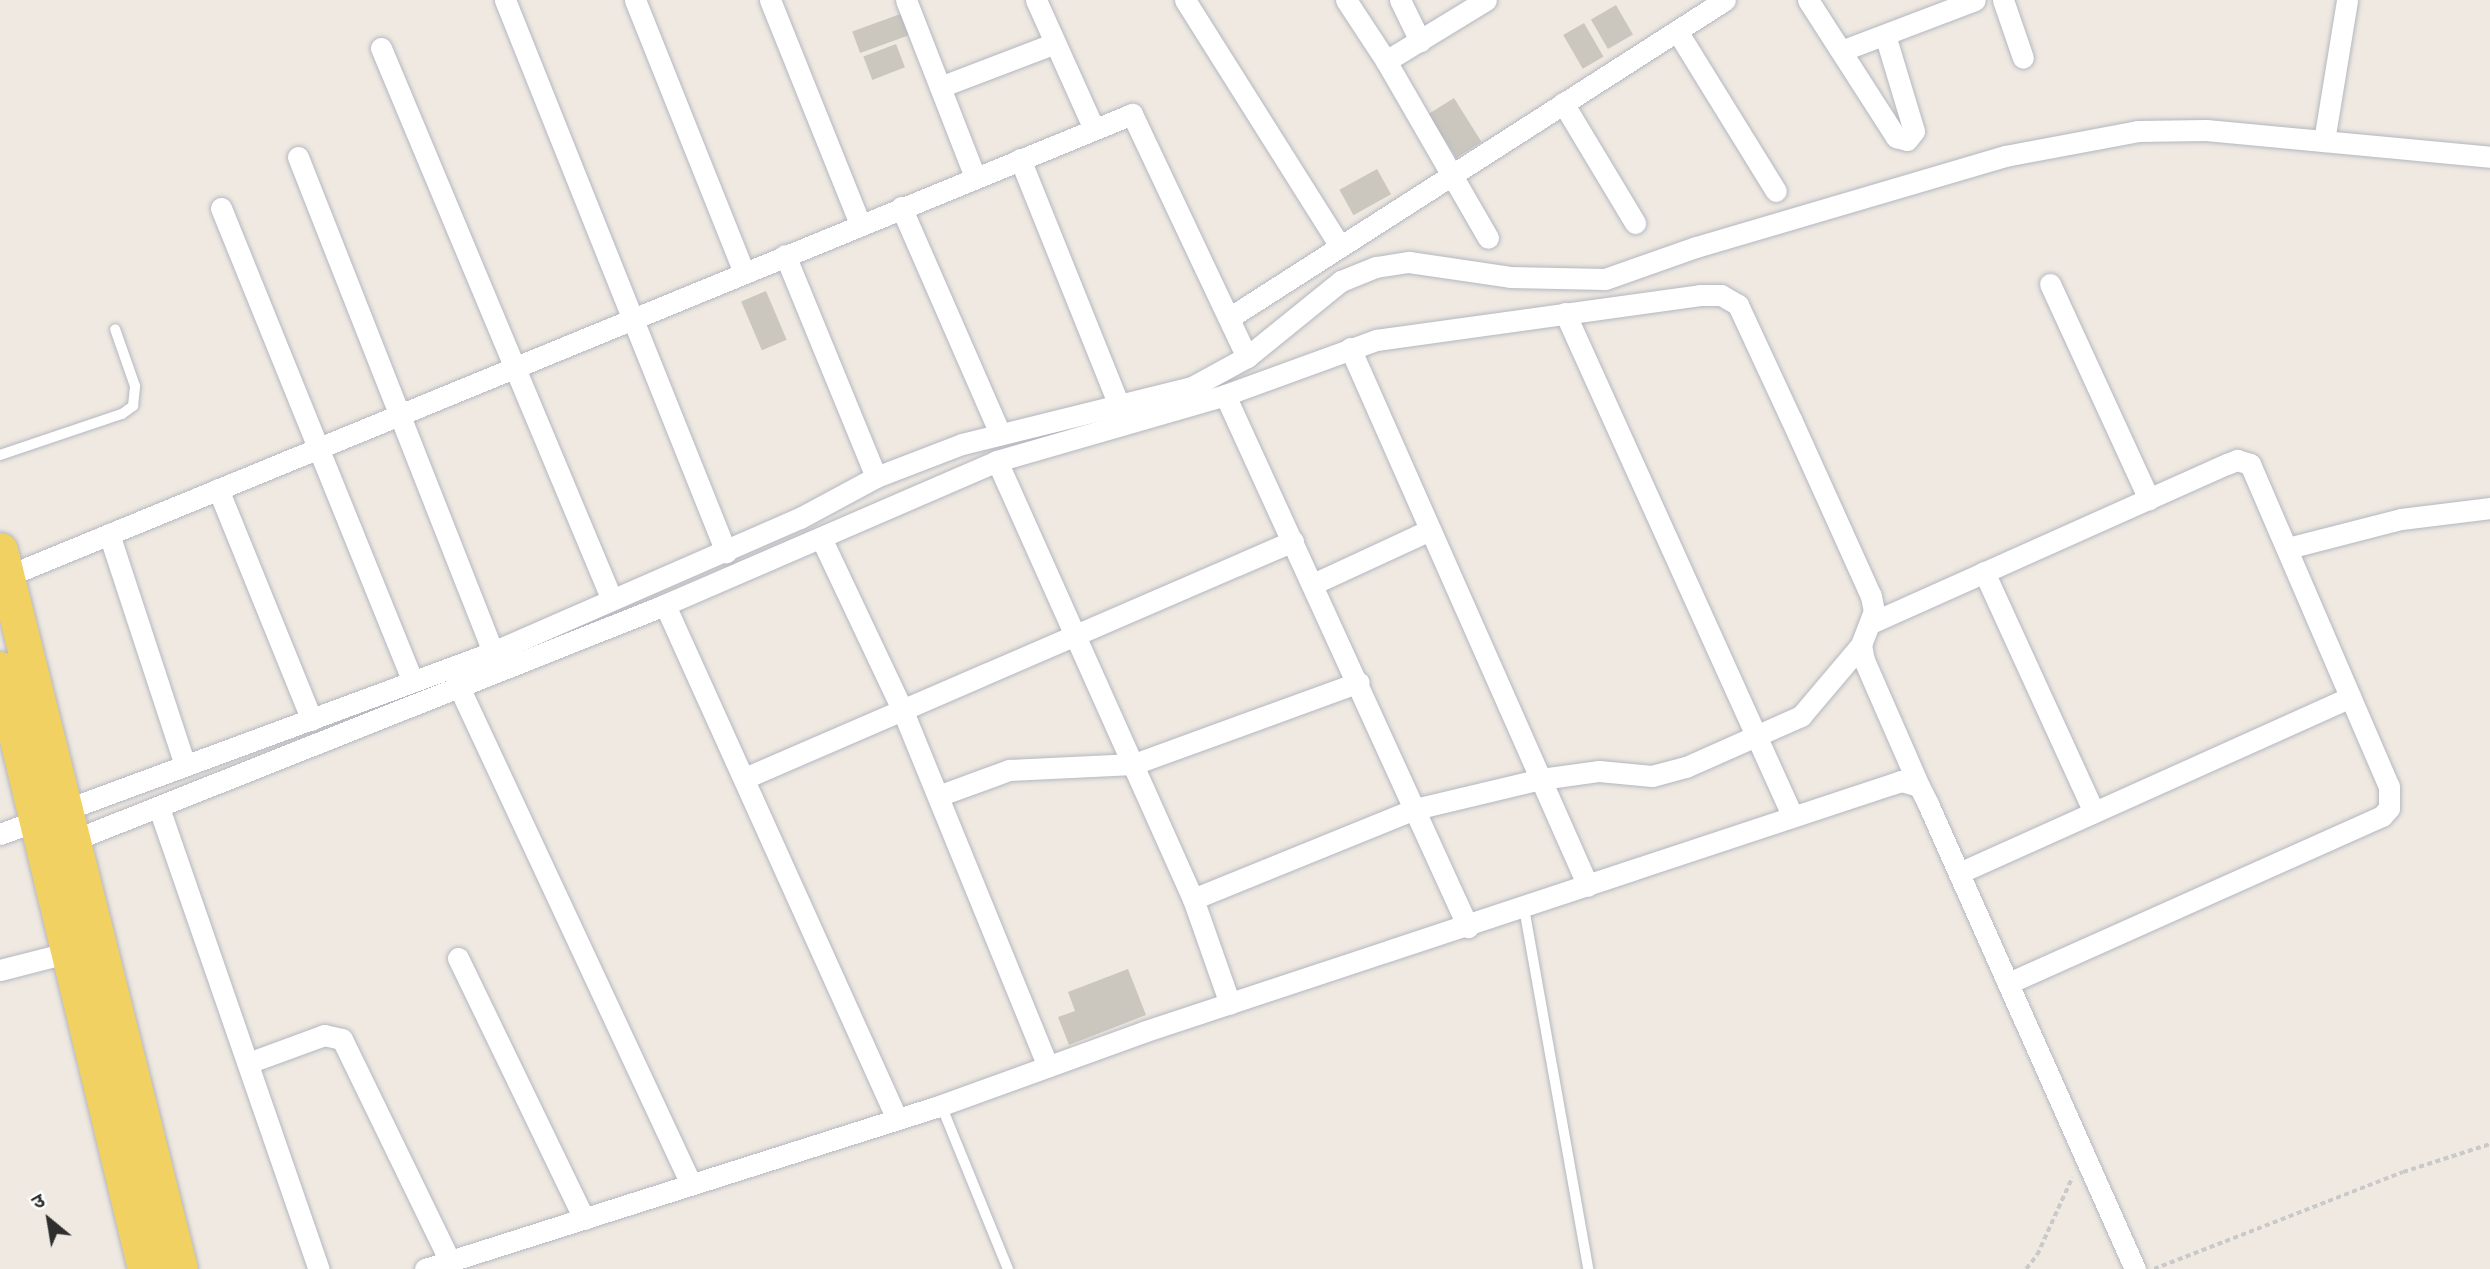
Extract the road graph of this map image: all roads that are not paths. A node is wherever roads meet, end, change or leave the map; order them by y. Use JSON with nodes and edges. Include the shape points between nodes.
{"nodes":[{"id":1,"x":505,"y":0,"type":"edge"},
{"id":2,"x":635,"y":0,"type":"edge"},
{"id":3,"x":770,"y":0,"type":"edge"},
{"id":4,"x":906,"y":0,"type":"edge"},
{"id":5,"x":1036,"y":0,"type":"edge"},
{"id":6,"x":1185,"y":0,"type":"edge"},
{"id":7,"x":1346,"y":0,"type":"edge"},
{"id":8,"x":1399,"y":0,"type":"edge"},
{"id":9,"x":1486,"y":0,"type":"edge"},
{"id":10,"x":1725,"y":0,"type":"edge"},
{"id":11,"x":1808,"y":0,"type":"edge"},
{"id":12,"x":1975,"y":0,"type":"edge"},
{"id":13,"x":2003,"y":0,"type":"edge"},
{"id":14,"x":2347,"y":0,"type":"edge"},
{"id":15,"x":1677,"y":31,"type":"junction"},
{"id":16,"x":1885,"y":34,"type":"junction"},
{"id":17,"x":1420,"y":41,"type":"junction"},
{"id":18,"x":1055,"y":43,"type":"junction"},
{"id":19,"x":381,"y":48,"type":"dead end"},
{"id":20,"x":1841,"y":51,"type":"junction"},
{"id":21,"x":2023,"y":58,"type":"dead end"},
{"id":22,"x":1387,"y":61,"type":"junction"},
{"id":23,"x":940,"y":87,"type":"junction"},
{"id":24,"x":1563,"y":103,"type":"junction"},
{"id":25,"x":1094,"y":129,"type":"junction"},
{"id":26,"x":2324,"y":141,"type":"junction"},
{"id":27,"x":298,"y":157,"type":"dead end"},
{"id":28,"x":2490,"y":157,"type":"edge"},
{"id":29,"x":1020,"y":159,"type":"junction"},
{"id":30,"x":1450,"y":176,"type":"junction"},
{"id":31,"x":975,"y":177,"type":"junction"},
{"id":32,"x":1776,"y":191,"type":"dead end"},
{"id":33,"x":901,"y":207,"type":"junction"},
{"id":34,"x":220,"y":208,"type":"dead end"},
{"id":35,"x":1635,"y":223,"type":"dead end"},
{"id":36,"x":860,"y":224,"type":"junction"},
{"id":37,"x":1488,"y":239,"type":"dead end"},
{"id":38,"x":1340,"y":246,"type":"junction"},
{"id":39,"x":785,"y":255,"type":"junction"},
{"id":40,"x":744,"y":272,"type":"junction"},
{"id":41,"x":2050,"y":284,"type":"dead end"},
{"id":42,"x":1565,"y":313,"type":"junction"},
{"id":43,"x":632,"y":317,"type":"junction"},
{"id":44,"x":1229,"y":318,"type":"junction"},
{"id":45,"x":115,"y":329,"type":"dead end"},
{"id":46,"x":1350,"y":348,"type":"junction"},
{"id":47,"x":1248,"y":357,"type":"junction"},
{"id":48,"x":514,"y":366,"type":"junction"},
{"id":49,"x":1225,"y":395,"type":"junction"},
{"id":50,"x":1118,"y":403,"type":"junction"},
{"id":51,"x":399,"y":414,"type":"junction"},
{"id":52,"x":1000,"y":434,"type":"junction"},
{"id":53,"x":318,"y":447,"type":"junction"},
{"id":54,"x":0,"y":455,"type":"edge"},
{"id":55,"x":997,"y":461,"type":"junction"},
{"id":56,"x":876,"y":477,"type":"junction"},
{"id":57,"x":218,"y":489,"type":"junction"},
{"id":58,"x":2149,"y":499,"type":"junction"},
{"id":59,"x":2490,"y":508,"type":"edge"},
{"id":60,"x":1430,"y":530,"type":"junction"},
{"id":61,"x":109,"y":534,"type":"junction"},
{"id":62,"x":822,"y":540,"type":"junction"},
{"id":63,"x":1293,"y":541,"type":"junction"},
{"id":64,"x":2288,"y":548,"type":"junction"},
{"id":65,"x":726,"y":552,"type":"junction"},
{"id":66,"x":2,"y":568,"type":"edge"},
{"id":67,"x":1984,"y":572,"type":"junction"},
{"id":68,"x":1313,"y":584,"type":"junction"},
{"id":69,"x":612,"y":600,"type":"junction"},
{"id":70,"x":665,"y":605,"type":"junction"},
{"id":71,"x":1871,"y":623,"type":"junction"},
{"id":72,"x":1076,"y":635,"type":"junction"},
{"id":73,"x":1861,"y":645,"type":"junction"},
{"id":74,"x":493,"y":652,"type":"junction"},
{"id":75,"x":0,"y":669,"type":"edge"},
{"id":76,"x":413,"y":682,"type":"junction"},
{"id":77,"x":1359,"y":682,"type":"junction"},
{"id":78,"x":459,"y":687,"type":"junction"},
{"id":79,"x":2350,"y":697,"type":"junction"},
{"id":80,"x":5,"y":708,"type":"edge"},
{"id":81,"x":902,"y":709,"type":"junction"},
{"id":82,"x":313,"y":719,"type":"junction"},
{"id":83,"x":1757,"y":738,"type":"junction"},
{"id":84,"x":1134,"y":764,"type":"junction"},
{"id":85,"x":185,"y":765,"type":"junction"},
{"id":86,"x":745,"y":778,"type":"junction"},
{"id":87,"x":1541,"y":779,"type":"junction"},
{"id":88,"x":1919,"y":786,"type":"junction"},
{"id":89,"x":937,"y":796,"type":"junction"},
{"id":90,"x":159,"y":808,"type":"junction"},
{"id":91,"x":1415,"y":808,"type":"junction"},
{"id":92,"x":2094,"y":812,"type":"junction"},
{"id":93,"x":1792,"y":815,"type":"junction"},
{"id":94,"x":57,"y":831,"type":"junction"},
{"id":95,"x":0,"y":834,"type":"edge"},
{"id":96,"x":1959,"y":873,"type":"junction"},
{"id":97,"x":1588,"y":886,"type":"junction"},
{"id":98,"x":1193,"y":899,"type":"junction"},
{"id":99,"x":1524,"y":908,"type":"junction"},
{"id":100,"x":1468,"y":927,"type":"junction"},
{"id":101,"x":70,"y":953,"type":"junction"},
{"id":102,"x":458,"y":958,"type":"dead end"},
{"id":103,"x":0,"y":970,"type":"edge"},
{"id":104,"x":2008,"y":983,"type":"junction"},
{"id":105,"x":1230,"y":1004,"type":"junction"},
{"id":106,"x":248,"y":1063,"type":"junction"},
{"id":107,"x":1048,"y":1066,"type":"junction"},
{"id":108,"x":942,"y":1105,"type":"junction"},
{"id":109,"x":897,"y":1119,"type":"junction"},
{"id":110,"x":691,"y":1184,"type":"junction"},
{"id":111,"x":584,"y":1219,"type":"junction"},
{"id":112,"x":450,"y":1261,"type":"junction"},
{"id":113,"x":145,"y":1269,"type":"edge"},
{"id":114,"x":180,"y":1269,"type":"edge"},
{"id":115,"x":319,"y":1269,"type":"edge"},
{"id":116,"x":425,"y":1269,"type":"edge"},
{"id":117,"x":1008,"y":1269,"type":"edge"},
{"id":118,"x":1588,"y":1269,"type":"edge"},
{"id":119,"x":2135,"y":1269,"type":"edge"}],
"edges":[{"from":1,"to":43,"type":"street"},
{"from":2,"to":40,"type":"street"},
{"from":3,"to":36,"type":"street"},
{"from":4,"to":23,"type":"street"},
{"from":5,"to":18,"type":"street"},
{"from":6,"to":38,"type":"street"},
{"from":7,"to":22,"type":"street"},
{"from":8,"to":17,"type":"street"},
{"from":9,"to":17,"type":"street"},
{"from":10,"to":15,"type":"street"},
{"from":11,"to":20,"type":"street"},
{"from":12,"to":16,"type":"street"},
{"from":13,"to":21,"type":"street"},
{"from":14,"to":26,"type":"street"},
{"from":15,"to":24,"type":"street"},
{"from":15,"to":32,"type":"street"},
{"from":16,"to":20,"type":"street"},
{"from":16,"to":20,"type":"street","via":[[1914,131],[1907,140],[1896,137]]},
{"from":17,"to":22,"type":"street"},
{"from":18,"to":23,"type":"street"},
{"from":18,"to":25,"type":"street"},
{"from":19,"to":48,"type":"street"},
{"from":22,"to":30,"type":"street"},
{"from":23,"to":31,"type":"street"},
{"from":24,"to":30,"type":"street"},
{"from":24,"to":35,"type":"street"},
{"from":25,"to":29,"type":"street"},
{"from":25,"to":44,"type":"street","via":[[1132,114]]},
{"from":26,"to":28,"type":"street"},
{"from":26,"to":47,"type":"street","via":[[2175,129],[2065,142],[1709,243],[1605,279],[1510,277],[1409,262],[1376,267],[1341,281]]},
{"from":27,"to":51,"type":"street"},
{"from":29,"to":31,"type":"street"},
{"from":29,"to":50,"type":"street"},
{"from":30,"to":37,"type":"street"},
{"from":30,"to":38,"type":"street"},
{"from":31,"to":33,"type":"street"},
{"from":33,"to":36,"type":"street"},
{"from":33,"to":52,"type":"street"},
{"from":34,"to":53,"type":"street"},
{"from":36,"to":39,"type":"street"},
{"from":38,"to":44,"type":"street"},
{"from":39,"to":40,"type":"street"},
{"from":39,"to":56,"type":"street"},
{"from":40,"to":43,"type":"street"},
{"from":41,"to":58,"type":"street"},
{"from":42,"to":46,"type":"street","via":[[1427,331]]},
{"from":42,"to":71,"type":"street","via":[[1700,295],[1721,295],[1738,306],[1871,596]]},
{"from":42,"to":83,"type":"street"},
{"from":43,"to":48,"type":"street"},
{"from":43,"to":65,"type":"street"},
{"from":44,"to":47,"type":"street"},
{"from":45,"to":54,"type":"lane","via":[[135,386],[133,405],[122,414]]},
{"from":46,"to":49,"type":"street"},
{"from":46,"to":60,"type":"street"},
{"from":47,"to":50,"type":"street","via":[[1192,387]]},
{"from":48,"to":51,"type":"street"},
{"from":48,"to":69,"type":"street"},
{"from":49,"to":55,"type":"street"},
{"from":49,"to":63,"type":"street"},
{"from":50,"to":52,"type":"street"},
{"from":51,"to":53,"type":"street"},
{"from":51,"to":74,"type":"street"},
{"from":52,"to":56,"type":"street"},
{"from":53,"to":57,"type":"street"},
{"from":53,"to":76,"type":"street"},
{"from":55,"to":62,"type":"street"},
{"from":55,"to":72,"type":"street"},
{"from":56,"to":65,"type":"street"},
{"from":57,"to":61,"type":"street"},
{"from":57,"to":82,"type":"street"},
{"from":58,"to":64,"type":"street","via":[[2237,460],[2250,464]]},
{"from":58,"to":67,"type":"street"},
{"from":59,"to":64,"type":"street","via":[[2401,519]]},
{"from":60,"to":68,"type":"street"},
{"from":60,"to":87,"type":"street"},
{"from":61,"to":66,"type":"street"},
{"from":61,"to":85,"type":"street"},
{"from":62,"to":70,"type":"street"},
{"from":62,"to":81,"type":"street"},
{"from":63,"to":68,"type":"street"},
{"from":63,"to":72,"type":"street"},
{"from":64,"to":79,"type":"street"},
{"from":65,"to":69,"type":"street"},
{"from":66,"to":94,"type":"main road"},
{"from":67,"to":71,"type":"street"},
{"from":67,"to":92,"type":"street"},
{"from":68,"to":77,"type":"street"},
{"from":69,"to":74,"type":"street"},
{"from":70,"to":78,"type":"street"},
{"from":70,"to":86,"type":"street"},
{"from":71,"to":73,"type":"street"},
{"from":72,"to":81,"type":"street"},
{"from":72,"to":84,"type":"street"},
{"from":73,"to":83,"type":"street","via":[[1812,707]]},
{"from":73,"to":88,"type":"street"},
{"from":74,"to":76,"type":"street"},
{"from":75,"to":80,"type":"main road"},
{"from":76,"to":82,"type":"street"},
{"from":77,"to":84,"type":"street"},
{"from":77,"to":91,"type":"street"},
{"from":78,"to":90,"type":"street"},
{"from":78,"to":110,"type":"street"},
{"from":79,"to":92,"type":"street"},
{"from":79,"to":104,"type":"street","via":[[2389,786],[2389,808],[2382,816]]},
{"from":80,"to":94,"type":"main road"},
{"from":81,"to":86,"type":"street"},
{"from":81,"to":89,"type":"street"},
{"from":82,"to":85,"type":"street"},
{"from":83,"to":87,"type":"street","via":[[1668,774],[1599,771]]},
{"from":83,"to":93,"type":"street"},
{"from":84,"to":89,"type":"street","via":[[1009,770]]},
{"from":84,"to":98,"type":"street"},
{"from":85,"to":94,"type":"street"},
{"from":86,"to":109,"type":"street"},
{"from":87,"to":91,"type":"street"},
{"from":87,"to":97,"type":"street"},
{"from":88,"to":93,"type":"street","via":[[1901,781],[1873,787]]},
{"from":88,"to":96,"type":"street"},
{"from":89,"to":107,"type":"street"},
{"from":90,"to":94,"type":"street"},
{"from":90,"to":106,"type":"street"},
{"from":91,"to":98,"type":"street"},
{"from":91,"to":100,"type":"street"},
{"from":92,"to":96,"type":"street"},
{"from":93,"to":97,"type":"street"},
{"from":94,"to":95,"type":"street"},
{"from":94,"to":101,"type":"main road"},
{"from":94,"to":114,"type":"main road"},
{"from":96,"to":104,"type":"street"},
{"from":97,"to":99,"type":"street"},
{"from":98,"to":105,"type":"street"},
{"from":99,"to":100,"type":"street"},
{"from":99,"to":118,"type":"lane"},
{"from":100,"to":105,"type":"street"},
{"from":101,"to":103,"type":"street"},
{"from":101,"to":113,"type":"main road"},
{"from":102,"to":111,"type":"street"},
{"from":104,"to":119,"type":"street"},
{"from":105,"to":107,"type":"street"},
{"from":106,"to":112,"type":"street","via":[[324,1035],[342,1038]]},
{"from":106,"to":115,"type":"street"},
{"from":107,"to":108,"type":"street"},
{"from":108,"to":109,"type":"street"},
{"from":108,"to":117,"type":"lane"},
{"from":109,"to":110,"type":"street"},
{"from":110,"to":111,"type":"street"},
{"from":111,"to":112,"type":"street"},
{"from":112,"to":116,"type":"street"}]}
